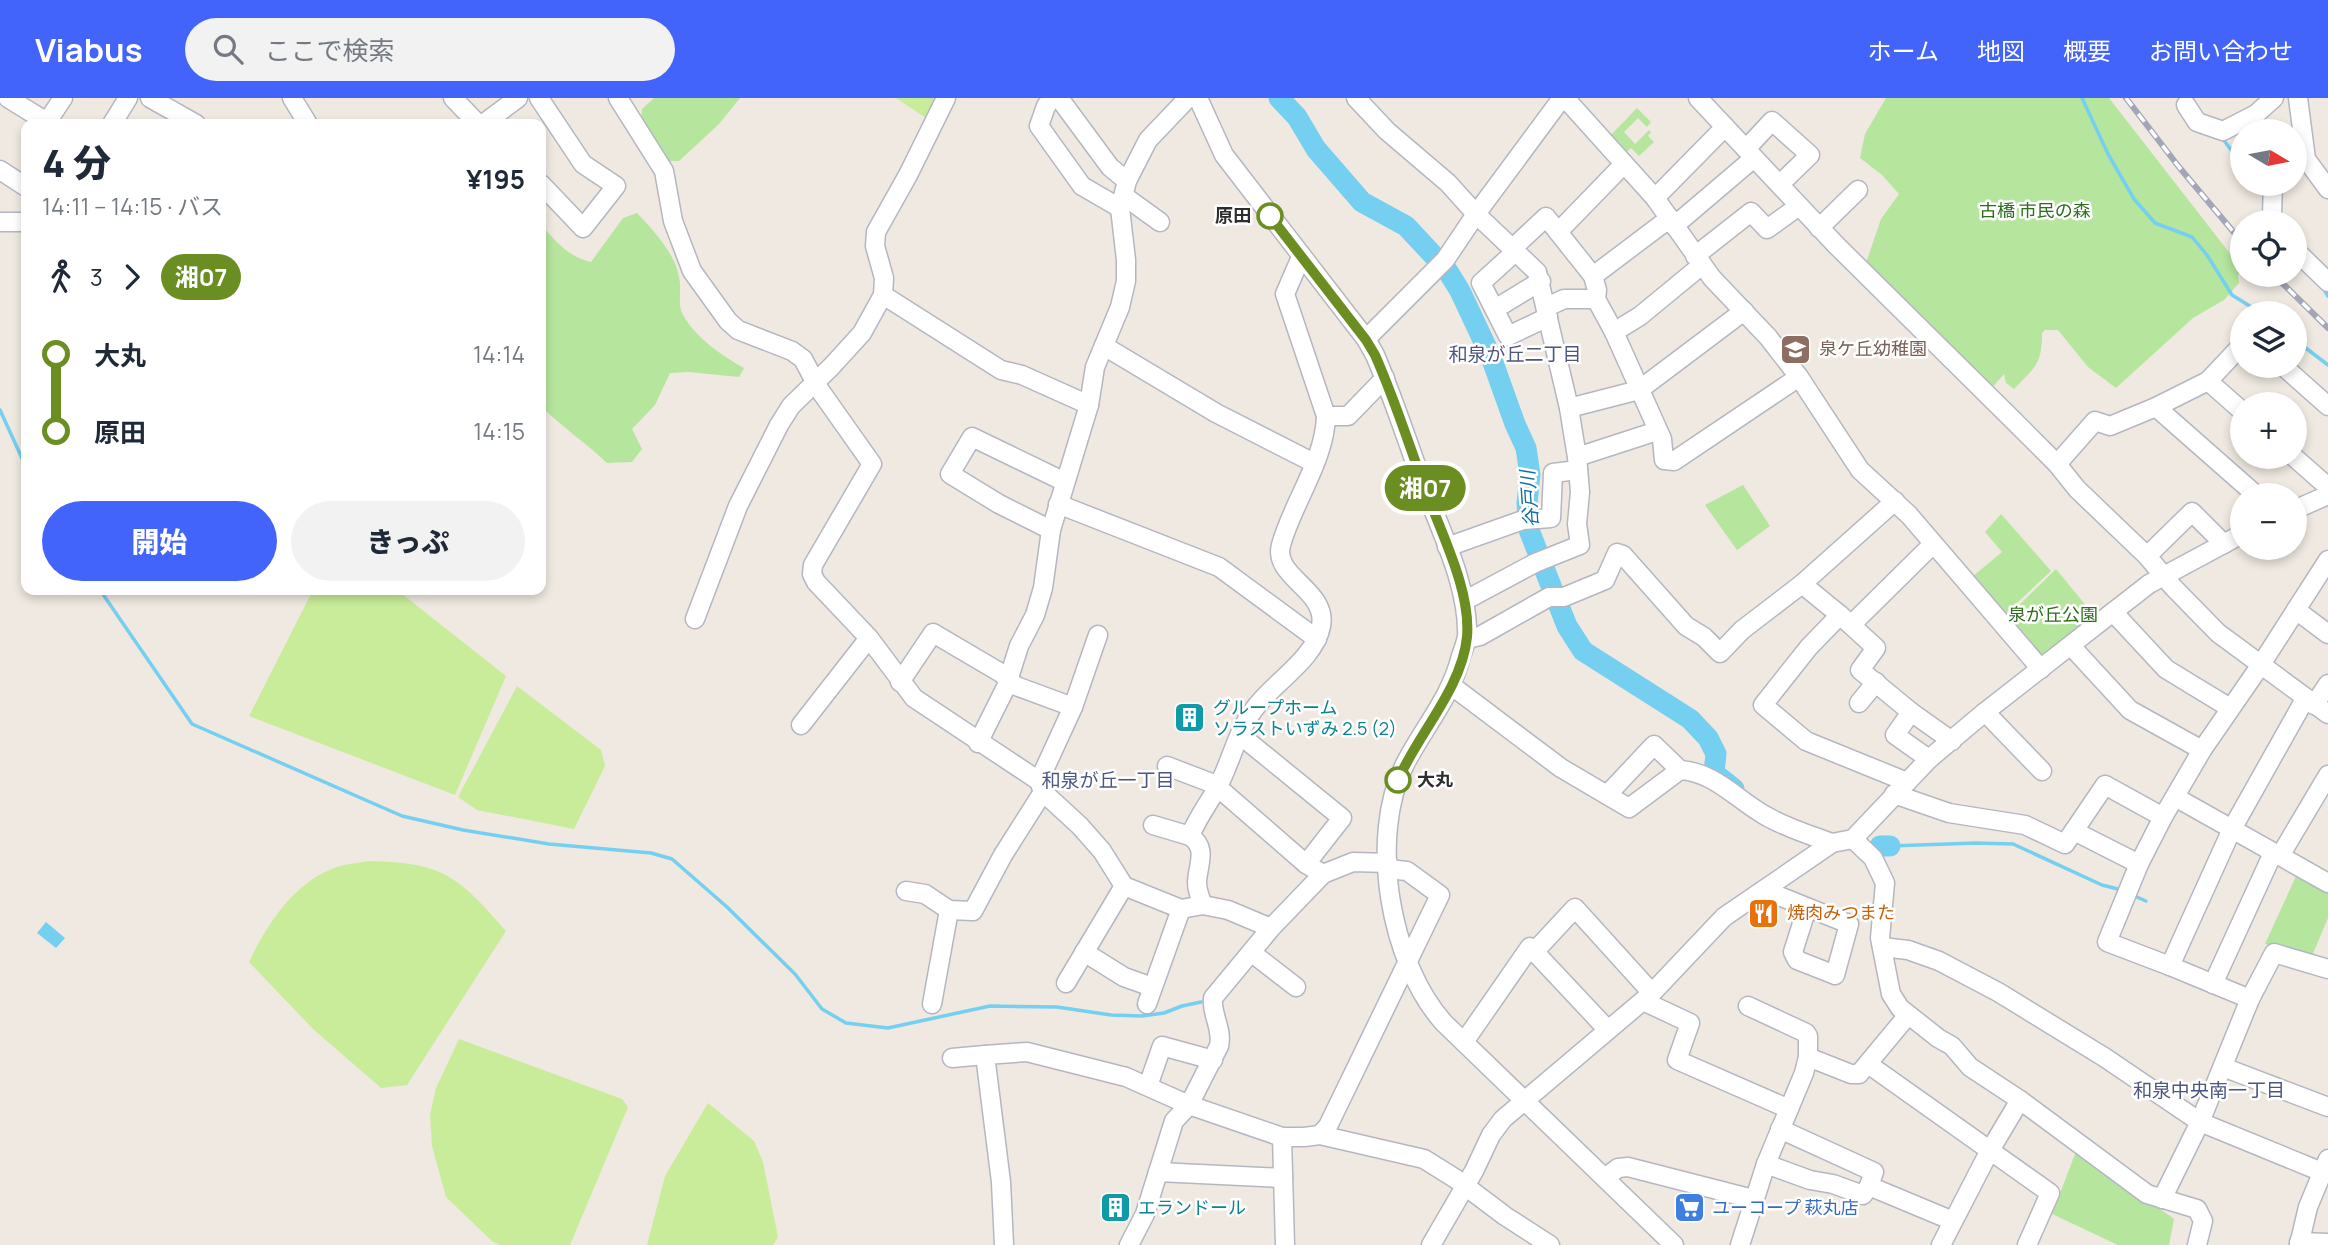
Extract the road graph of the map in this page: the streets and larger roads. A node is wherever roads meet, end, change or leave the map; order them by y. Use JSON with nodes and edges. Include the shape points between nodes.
{"nodes":[{"id":1,"x":8,"y":98,"type":"edge"},
{"id":2,"x":63,"y":98,"type":"edge"},
{"id":3,"x":128,"y":98,"type":"edge"},
{"id":4,"x":150,"y":98,"type":"edge"},
{"id":5,"x":292,"y":98,"type":"edge"},
{"id":6,"x":453,"y":98,"type":"edge"},
{"id":7,"x":518,"y":98,"type":"edge"},
{"id":8,"x":539,"y":98,"type":"edge"},
{"id":9,"x":618,"y":98,"type":"edge"},
{"id":10,"x":946,"y":98,"type":"edge"},
{"id":11,"x":1188,"y":98,"type":"edge"},
{"id":12,"x":1198,"y":98,"type":"edge"},
{"id":13,"x":1356,"y":98,"type":"edge"},
{"id":14,"x":1564,"y":98,"type":"edge"},
{"id":15,"x":1698,"y":98,"type":"edge"},
{"id":16,"x":2274,"y":98,"type":"edge"},
{"id":17,"x":2298,"y":98,"type":"edge"},
{"id":18,"x":1048,"y":100,"type":"edge"},
{"id":19,"x":2186,"y":104,"type":"dead end"},
{"id":20,"x":42,"y":119,"type":"edge"},
{"id":21,"x":51,"y":119,"type":"edge"},
{"id":22,"x":115,"y":119,"type":"edge"},
{"id":23,"x":187,"y":119,"type":"edge"},
{"id":24,"x":305,"y":119,"type":"edge"},
{"id":25,"x":473,"y":119,"type":"edge"},
{"id":26,"x":490,"y":119,"type":"edge"},
{"id":27,"x":1725,"y":127,"type":"junction"},
{"id":28,"x":1750,"y":153,"type":"junction"},
{"id":29,"x":2311,"y":164,"type":"edge"},
{"id":30,"x":1623,"y":165,"type":"junction"},
{"id":31,"x":0,"y":170,"type":"edge"},
{"id":32,"x":21,"y":184,"type":"edge"},
{"id":33,"x":1780,"y":184,"type":"junction"},
{"id":34,"x":546,"y":189,"type":"edge"},
{"id":35,"x":2328,"y":189,"type":"edge"},
{"id":36,"x":1858,"y":190,"type":"dead end"},
{"id":37,"x":1124,"y":195,"type":"junction"},
{"id":38,"x":1655,"y":198,"type":"junction"},
{"id":39,"x":1799,"y":206,"type":"junction"},
{"id":40,"x":1476,"y":214,"type":"junction"},
{"id":41,"x":1,"y":222,"type":"edge"},
{"id":42,"x":21,"y":222,"type":"edge"},
{"id":43,"x":1160,"y":222,"type":"dead end"},
{"id":44,"x":1672,"y":222,"type":"junction"},
{"id":45,"x":1819,"y":228,"type":"junction"},
{"id":46,"x":1558,"y":232,"type":"junction"},
{"id":47,"x":1514,"y":249,"type":"junction"},
{"id":48,"x":1301,"y":257,"type":"junction"},
{"id":49,"x":1699,"y":260,"type":"junction"},
{"id":50,"x":2307,"y":262,"type":"edge"},
{"id":51,"x":1593,"y":276,"type":"junction"},
{"id":52,"x":1541,"y":281,"type":"junction"},
{"id":53,"x":2328,"y":282,"type":"edge"},
{"id":54,"x":883,"y":295,"type":"junction"},
{"id":55,"x":1595,"y":299,"type":"junction"},
{"id":56,"x":1495,"y":309,"type":"junction"},
{"id":57,"x":1744,"y":311,"type":"junction"},
{"id":58,"x":1547,"y":312,"type":"junction"},
{"id":59,"x":1614,"y":332,"type":"junction"},
{"id":60,"x":1366,"y":340,"type":"junction"},
{"id":61,"x":1104,"y":346,"type":"junction"},
{"id":62,"x":2230,"y":358,"type":"edge"},
{"id":63,"x":1385,"y":377,"type":"junction"},
{"id":64,"x":1799,"y":377,"type":"junction"},
{"id":65,"x":2296,"y":378,"type":"edge"},
{"id":66,"x":816,"y":380,"type":"junction"},
{"id":67,"x":2208,"y":381,"type":"junction"},
{"id":68,"x":1639,"y":390,"type":"junction"},
{"id":69,"x":2230,"y":400,"type":"edge"},
{"id":70,"x":1088,"y":405,"type":"junction"},
{"id":71,"x":2328,"y":406,"type":"edge"},
{"id":72,"x":2156,"y":407,"type":"junction"},
{"id":73,"x":1569,"y":408,"type":"junction"},
{"id":74,"x":1326,"y":416,"type":"junction"},
{"id":75,"x":1657,"y":431,"type":"junction"},
{"id":76,"x":1314,"y":463,"type":"junction"},
{"id":77,"x":1578,"y":464,"type":"junction"},
{"id":78,"x":2057,"y":464,"type":"junction"},
{"id":79,"x":2304,"y":469,"type":"edge"},
{"id":80,"x":1065,"y":482,"type":"junction"},
{"id":81,"x":2242,"y":483,"type":"edge"},
{"id":82,"x":2327,"y":495,"type":"edge"},
{"id":83,"x":1895,"y":501,"type":"junction"},
{"id":84,"x":2307,"y":504,"type":"edge"},
{"id":85,"x":1058,"y":505,"type":"junction"},
{"id":86,"x":1051,"y":530,"type":"junction"},
{"id":87,"x":2230,"y":541,"type":"edge"},
{"id":88,"x":1933,"y":544,"type":"junction"},
{"id":89,"x":2224,"y":544,"type":"junction"},
{"id":90,"x":1447,"y":547,"type":"junction"},
{"id":91,"x":2147,"y":556,"type":"junction"},
{"id":92,"x":2328,"y":560,"type":"edge"},
{"id":93,"x":2165,"y":575,"type":"junction"},
{"id":94,"x":1802,"y":584,"type":"junction"},
{"id":95,"x":1464,"y":601,"type":"junction"},
{"id":96,"x":2296,"y":610,"type":"junction"},
{"id":97,"x":2113,"y":612,"type":"junction"},
{"id":98,"x":695,"y":619,"type":"dead end"},
{"id":99,"x":1846,"y":620,"type":"junction"},
{"id":100,"x":2328,"y":634,"type":"edge"},
{"id":101,"x":1098,"y":635,"type":"dead end"},
{"id":102,"x":869,"y":638,"type":"junction"},
{"id":103,"x":1317,"y":639,"type":"junction"},
{"id":104,"x":1467,"y":639,"type":"junction"},
{"id":105,"x":2071,"y":646,"type":"junction"},
{"id":106,"x":2260,"y":666,"type":"junction"},
{"id":107,"x":2041,"y":669,"type":"junction"},
{"id":108,"x":1009,"y":681,"type":"junction"},
{"id":109,"x":900,"y":682,"type":"junction"},
{"id":110,"x":1875,"y":682,"type":"junction"},
{"id":111,"x":2328,"y":684,"type":"edge"},
{"id":112,"x":1452,"y":686,"type":"junction"},
{"id":113,"x":1858,"y":704,"type":"dead end"},
{"id":114,"x":2316,"y":706,"type":"edge"},
{"id":115,"x":1073,"y":707,"type":"junction"},
{"id":116,"x":2230,"y":708,"type":"junction"},
{"id":117,"x":1911,"y":712,"type":"junction"},
{"id":118,"x":1984,"y":712,"type":"junction"},
{"id":119,"x":801,"y":725,"type":"dead end"},
{"id":120,"x":1240,"y":734,"type":"junction"},
{"id":121,"x":1952,"y":741,"type":"junction"},
{"id":122,"x":978,"y":743,"type":"junction"},
{"id":123,"x":2202,"y":750,"type":"junction"},
{"id":124,"x":1929,"y":759,"type":"junction"},
{"id":125,"x":1167,"y":766,"type":"dead end"},
{"id":126,"x":1680,"y":770,"type":"junction"},
{"id":127,"x":2042,"y":771,"type":"dead end"},
{"id":128,"x":2328,"y":775,"type":"edge"},
{"id":129,"x":1041,"y":787,"type":"junction"},
{"id":130,"x":1900,"y":788,"type":"junction"},
{"id":131,"x":1217,"y":789,"type":"junction"},
{"id":132,"x":1607,"y":795,"type":"junction"},
{"id":133,"x":2175,"y":797,"type":"junction"},
{"id":134,"x":2163,"y":817,"type":"junction"},
{"id":135,"x":1153,"y":825,"type":"dead end"},
{"id":136,"x":2232,"y":829,"type":"junction"},
{"id":137,"x":2074,"y":831,"type":"junction"},
{"id":138,"x":1190,"y":836,"type":"junction"},
{"id":139,"x":1853,"y":839,"type":"junction"},
{"id":140,"x":1832,"y":843,"type":"junction"},
{"id":141,"x":2277,"y":855,"type":"junction"},
{"id":142,"x":1306,"y":864,"type":"junction"},
{"id":143,"x":2139,"y":864,"type":"junction"},
{"id":144,"x":1388,"y":866,"type":"junction"},
{"id":145,"x":1323,"y":874,"type":"junction"},
{"id":146,"x":2328,"y":883,"type":"edge"},
{"id":147,"x":1124,"y":886,"type":"junction"},
{"id":148,"x":1764,"y":890,"type":"junction"},
{"id":149,"x":906,"y":891,"type":"dead end"},
{"id":150,"x":1203,"y":905,"type":"junction"},
{"id":151,"x":1807,"y":908,"type":"dead end"},
{"id":152,"x":1181,"y":909,"type":"junction"},
{"id":153,"x":949,"y":910,"type":"junction"},
{"id":154,"x":1271,"y":928,"type":"junction"},
{"id":155,"x":1882,"y":947,"type":"junction"},
{"id":156,"x":1084,"y":951,"type":"junction"},
{"id":157,"x":1535,"y":951,"type":"junction"},
{"id":158,"x":1252,"y":953,"type":"junction"},
{"id":159,"x":1407,"y":965,"type":"junction"},
{"id":160,"x":2169,"y":966,"type":"junction"},
{"id":161,"x":2328,"y":969,"type":"edge"},
{"id":162,"x":1066,"y":983,"type":"dead end"},
{"id":163,"x":2213,"y":984,"type":"junction"},
{"id":164,"x":1296,"y":987,"type":"dead end"},
{"id":165,"x":1647,"y":997,"type":"junction"},
{"id":166,"x":2250,"y":999,"type":"junction"},
{"id":167,"x":932,"y":1004,"type":"dead end"},
{"id":168,"x":1748,"y":1006,"type":"dead end"},
{"id":169,"x":1908,"y":1015,"type":"junction"},
{"id":170,"x":1607,"y":1029,"type":"junction"},
{"id":171,"x":1464,"y":1042,"type":"junction"},
{"id":172,"x":985,"y":1055,"type":"junction"},
{"id":173,"x":1808,"y":1057,"type":"junction"},
{"id":174,"x":952,"y":1058,"type":"dead end"},
{"id":175,"x":1213,"y":1060,"type":"junction"},
{"id":176,"x":1868,"y":1064,"type":"junction"},
{"id":177,"x":2223,"y":1067,"type":"junction"},
{"id":178,"x":1147,"y":1086,"type":"junction"},
{"id":179,"x":1524,"y":1100,"type":"junction"},
{"id":180,"x":2020,"y":1100,"type":"junction"},
{"id":181,"x":1189,"y":1105,"type":"junction"},
{"id":182,"x":2328,"y":1107,"type":"edge"},
{"id":183,"x":1789,"y":1108,"type":"junction"},
{"id":184,"x":2200,"y":1122,"type":"junction"},
{"id":185,"x":1780,"y":1129,"type":"junction"},
{"id":186,"x":1320,"y":1135,"type":"junction"},
{"id":187,"x":1282,"y":1137,"type":"junction"},
{"id":188,"x":1989,"y":1152,"type":"junction"},
{"id":189,"x":1766,"y":1164,"type":"junction"},
{"id":190,"x":2325,"y":1166,"type":"edge"},
{"id":191,"x":1158,"y":1172,"type":"junction"},
{"id":192,"x":1606,"y":1177,"type":"junction"},
{"id":193,"x":1283,"y":1178,"type":"junction"},
{"id":194,"x":1466,"y":1186,"type":"junction"},
{"id":195,"x":1869,"y":1186,"type":"junction"},
{"id":196,"x":2321,"y":1194,"type":"edge"},
{"id":197,"x":1754,"y":1199,"type":"junction"},
{"id":198,"x":2162,"y":1199,"type":"junction"},
{"id":199,"x":1953,"y":1221,"type":"junction"},
{"id":200,"x":2299,"y":1243,"type":"edge"},
{"id":201,"x":2328,"y":1243,"type":"edge"},
{"id":202,"x":1004,"y":1245,"type":"edge"},
{"id":203,"x":1129,"y":1245,"type":"edge"},
{"id":204,"x":1285,"y":1245,"type":"edge"},
{"id":205,"x":1431,"y":1245,"type":"edge"},
{"id":206,"x":1550,"y":1245,"type":"edge"},
{"id":207,"x":1674,"y":1245,"type":"edge"},
{"id":208,"x":1740,"y":1245,"type":"edge"},
{"id":209,"x":1941,"y":1245,"type":"edge"},
{"id":210,"x":2028,"y":1245,"type":"edge"},
{"id":211,"x":2197,"y":1245,"type":"edge"}],
"edges":[{"from":1,"to":20,"type":"street"},
{"from":2,"to":21,"type":"street"},
{"from":3,"to":22,"type":"street"},
{"from":4,"to":23,"type":"street"},
{"from":5,"to":24,"type":"street"},
{"from":6,"to":25,"type":"street"},
{"from":7,"to":26,"type":"street"},
{"from":8,"to":34,"type":"street","via":[[583,164],[616,186],[583,228]]},
{"from":9,"to":66,"type":"street","via":[[664,171],[673,221],[692,271],[738,330],[792,351]]},
{"from":10,"to":54,"type":"street","via":[[876,232]]},
{"from":11,"to":37,"type":"street","via":[[1148,140]]},
{"from":12,"to":48,"type":"street","via":[[1224,155]]},
{"from":13,"to":40,"type":"street"},
{"from":14,"to":30,"type":"street"},
{"from":14,"to":40,"type":"street"},
{"from":15,"to":27,"type":"street"},
{"from":16,"to":19,"type":"street","via":[[2256,114],[2223,131],[2197,122]]},
{"from":17,"to":29,"type":"street"},
{"from":18,"to":37,"type":"street","via":[[1110,167]]},
{"from":18,"to":37,"type":"street","via":[[1039,126],[1083,186]]},
{"from":27,"to":28,"type":"street"},
{"from":27,"to":38,"type":"street"},
{"from":28,"to":33,"type":"street"},
{"from":28,"to":33,"type":"street","via":[[1772,121],[1810,155]]},
{"from":28,"to":44,"type":"street"},
{"from":29,"to":35,"type":"street"},
{"from":30,"to":38,"type":"street"},
{"from":30,"to":46,"type":"street"},
{"from":31,"to":32,"type":"street"},
{"from":33,"to":39,"type":"street"},
{"from":36,"to":45,"type":"street"},
{"from":37,"to":43,"type":"street"},
{"from":37,"to":61,"type":"street","via":[[1126,281],[1121,307]]},
{"from":38,"to":44,"type":"street"},
{"from":39,"to":45,"type":"street"},
{"from":39,"to":49,"type":"street","via":[[1767,229],[1751,212]]},
{"from":40,"to":47,"type":"street"},
{"from":40,"to":60,"type":"street","via":[[1438,266]]},
{"from":41,"to":42,"type":"street"},
{"from":44,"to":49,"type":"street"},
{"from":44,"to":51,"type":"street"},
{"from":45,"to":78,"type":"street"},
{"from":46,"to":47,"type":"street","via":[[1546,217]]},
{"from":46,"to":51,"type":"street"},
{"from":47,"to":52,"type":"street"},
{"from":47,"to":56,"type":"street","via":[[1481,283]]},
{"from":48,"to":60,"type":"street"},
{"from":48,"to":74,"type":"street","via":[[1285,294]]},
{"from":49,"to":57,"type":"street"},
{"from":49,"to":59,"type":"street","via":[[1640,316]]},
{"from":50,"to":53,"type":"street"},
{"from":51,"to":55,"type":"street"},
{"from":52,"to":56,"type":"street"},
{"from":52,"to":58,"type":"street"},
{"from":54,"to":66,"type":"street","via":[[862,333]]},
{"from":54,"to":70,"type":"street","via":[[1001,370]]},
{"from":55,"to":58,"type":"street","via":[[1564,299]]},
{"from":55,"to":59,"type":"street"},
{"from":56,"to":58,"type":"street","via":[[1508,336]]},
{"from":57,"to":64,"type":"street"},
{"from":57,"to":68,"type":"street"},
{"from":58,"to":73,"type":"street"},
{"from":59,"to":68,"type":"street"},
{"from":60,"to":63,"type":"street"},
{"from":61,"to":70,"type":"street"},
{"from":61,"to":76,"type":"street","via":[[1216,413]]},
{"from":62,"to":67,"type":"street"},
{"from":63,"to":74,"type":"street","via":[[1348,416]]},
{"from":63,"to":90,"type":"street"},
{"from":64,"to":75,"type":"street","via":[[1674,461],[1664,460]]},
{"from":64,"to":83,"type":"street","via":[[1860,470]]},
{"from":65,"to":71,"type":"street"},
{"from":66,"to":98,"type":"street","via":[[791,406],[760,461]]},
{"from":66,"to":102,"type":"street","via":[[872,464],[813,565],[813,575]]},
{"from":67,"to":69,"type":"street"},
{"from":67,"to":72,"type":"street"},
{"from":68,"to":73,"type":"street"},
{"from":68,"to":75,"type":"street"},
{"from":70,"to":80,"type":"street"},
{"from":72,"to":78,"type":"street","via":[[2110,426],[2095,421]]},
{"from":72,"to":81,"type":"street"},
{"from":73,"to":77,"type":"street"},
{"from":74,"to":76,"type":"street","via":[[1323,446]]},
{"from":75,"to":77,"type":"street"},
{"from":76,"to":103,"type":"street","via":[[1279,554],[1283,565],[1319,605],[1322,621]]},
{"from":77,"to":90,"type":"street","via":[[1553,473],[1551,518],[1527,520]]},
{"from":77,"to":95,"type":"street","via":[[1580,545]]},
{"from":78,"to":91,"type":"street"},
{"from":79,"to":82,"type":"street"},
{"from":80,"to":85,"type":"street"},
{"from":80,"to":86,"type":"street","via":[[972,437],[950,474]]},
{"from":82,"to":84,"type":"street"},
{"from":83,"to":88,"type":"street"},
{"from":83,"to":94,"type":"street"},
{"from":85,"to":86,"type":"street"},
{"from":85,"to":103,"type":"street","via":[[1219,567]]},
{"from":86,"to":108,"type":"street","via":[[1043,588]]},
{"from":87,"to":89,"type":"street"},
{"from":88,"to":99,"type":"street"},
{"from":88,"to":107,"type":"street"},
{"from":89,"to":91,"type":"street","via":[[2192,512]]},
{"from":89,"to":93,"type":"street"},
{"from":90,"to":95,"type":"street"},
{"from":91,"to":93,"type":"street"},
{"from":92,"to":96,"type":"street"},
{"from":93,"to":97,"type":"street"},
{"from":93,"to":106,"type":"street","via":[[2218,633]]},
{"from":94,"to":99,"type":"street"},
{"from":94,"to":104,"type":"street","via":[[1720,653],[1686,626],[1617,552],[1605,580],[1556,597]]},
{"from":95,"to":104,"type":"street"},
{"from":96,"to":100,"type":"street"},
{"from":96,"to":106,"type":"street"},
{"from":97,"to":105,"type":"street"},
{"from":97,"to":116,"type":"street","via":[[2166,669]]},
{"from":99,"to":110,"type":"street","via":[[1875,648],[1860,670]]},
{"from":99,"to":130,"type":"street","via":[[1810,647],[1763,705],[1806,741]]},
{"from":101,"to":115,"type":"street"},
{"from":102,"to":109,"type":"street"},
{"from":102,"to":119,"type":"street"},
{"from":103,"to":120,"type":"street","via":[[1254,708]]},
{"from":104,"to":112,"type":"street"},
{"from":105,"to":107,"type":"street"},
{"from":105,"to":123,"type":"street","via":[[2130,710]]},
{"from":106,"to":114,"type":"street"},
{"from":106,"to":116,"type":"street"},
{"from":107,"to":118,"type":"street"},
{"from":108,"to":109,"type":"street","via":[[933,633]]},
{"from":108,"to":115,"type":"street"},
{"from":108,"to":122,"type":"street"},
{"from":109,"to":122,"type":"street","via":[[914,698]]},
{"from":110,"to":113,"type":"street"},
{"from":110,"to":117,"type":"street"},
{"from":111,"to":114,"type":"street"},
{"from":112,"to":132,"type":"street","via":[[1561,768]]},
{"from":112,"to":144,"type":"street","via":[[1398,780],[1390,810]]},
{"from":114,"to":136,"type":"street"},
{"from":115,"to":129,"type":"street"},
{"from":116,"to":123,"type":"street"},
{"from":117,"to":121,"type":"street"},
{"from":117,"to":124,"type":"street","via":[[1895,735]]},
{"from":118,"to":121,"type":"street"},
{"from":118,"to":127,"type":"street"},
{"from":120,"to":131,"type":"street"},
{"from":120,"to":142,"type":"street","via":[[1342,818]]},
{"from":121,"to":124,"type":"street"},
{"from":122,"to":129,"type":"street"},
{"from":123,"to":133,"type":"street"},
{"from":124,"to":130,"type":"street"},
{"from":125,"to":131,"type":"street"},
{"from":126,"to":132,"type":"street","via":[[1629,808]]},
{"from":126,"to":132,"type":"street","via":[[1654,745]]},
{"from":126,"to":140,"type":"street","via":[[1713,779],[1768,817]]},
{"from":128,"to":141,"type":"street"},
{"from":129,"to":147,"type":"street","via":[[1101,851]]},
{"from":129,"to":153,"type":"street","via":[[973,911]]},
{"from":130,"to":137,"type":"street","via":[[1949,813],[2025,825],[2065,844]]},
{"from":130,"to":139,"type":"street"},
{"from":131,"to":138,"type":"street","via":[[1199,813]]},
{"from":131,"to":142,"type":"street"},
{"from":133,"to":134,"type":"street"},
{"from":133,"to":136,"type":"street"},
{"from":134,"to":137,"type":"street","via":[[2105,785]]},
{"from":134,"to":143,"type":"street"},
{"from":135,"to":138,"type":"street"},
{"from":136,"to":141,"type":"street"},
{"from":136,"to":160,"type":"street"},
{"from":137,"to":143,"type":"street"},
{"from":138,"to":150,"type":"street","via":[[1202,850],[1197,885]]},
{"from":139,"to":140,"type":"street"},
{"from":139,"to":155,"type":"street","via":[[1873,858],[1885,883]]},
{"from":140,"to":148,"type":"street"},
{"from":141,"to":146,"type":"street"},
{"from":141,"to":163,"type":"street"},
{"from":142,"to":145,"type":"street"},
{"from":143,"to":160,"type":"street","via":[[2108,942]]},
{"from":144,"to":145,"type":"street","via":[[1353,862]]},
{"from":144,"to":159,"type":"street","via":[[1397,935]]},
{"from":144,"to":159,"type":"street","via":[[1407,871],[1440,895]]},
{"from":145,"to":154,"type":"street"},
{"from":147,"to":152,"type":"street"},
{"from":147,"to":156,"type":"street"},
{"from":148,"to":151,"type":"street"},
{"from":148,"to":165,"type":"street","via":[[1724,916]]},
{"from":149,"to":153,"type":"street","via":[[925,894]]},
{"from":150,"to":152,"type":"street"},
{"from":150,"to":154,"type":"street","via":[[1228,909]]},
{"from":152,"to":156,"type":"street","via":[[1149,995]]},
{"from":153,"to":167,"type":"street"},
{"from":154,"to":158,"type":"street"},
{"from":155,"to":169,"type":"street","via":[[1891,994]]},
{"from":155,"to":184,"type":"street","via":[[1939,961],[1998,992]]},
{"from":156,"to":162,"type":"street"},
{"from":157,"to":165,"type":"street","via":[[1575,908]]},
{"from":157,"to":170,"type":"street"},
{"from":157,"to":171,"type":"street","via":[[1530,947]]},
{"from":158,"to":164,"type":"street"},
{"from":158,"to":175,"type":"street","via":[[1213,998],[1221,1037]]},
{"from":159,"to":171,"type":"street","via":[[1431,1009]]},
{"from":159,"to":186,"type":"street"},
{"from":160,"to":163,"type":"street"},
{"from":161,"to":166,"type":"street","via":[[2274,953]]},
{"from":163,"to":166,"type":"street"},
{"from":165,"to":170,"type":"street"},
{"from":165,"to":183,"type":"street","via":[[1690,1023],[1677,1060]]},
{"from":166,"to":177,"type":"street"},
{"from":168,"to":173,"type":"street","via":[[1806,1033]]},
{"from":169,"to":176,"type":"street"},
{"from":169,"to":180,"type":"street","via":[[1952,1046],[1970,1067]]},
{"from":170,"to":179,"type":"street"},
{"from":171,"to":179,"type":"street"},
{"from":172,"to":174,"type":"street"},
{"from":172,"to":178,"type":"street","via":[[1027,1052]]},
{"from":172,"to":202,"type":"street"},
{"from":173,"to":176,"type":"street","via":[[1855,1074]]},
{"from":173,"to":183,"type":"street"},
{"from":175,"to":178,"type":"street","via":[[1162,1046]]},
{"from":175,"to":181,"type":"street"},
{"from":176,"to":188,"type":"street"},
{"from":177,"to":182,"type":"street"},
{"from":177,"to":184,"type":"street"},
{"from":178,"to":181,"type":"street"},
{"from":179,"to":192,"type":"street"},
{"from":179,"to":194,"type":"street","via":[[1496,1126]]},
{"from":180,"to":188,"type":"street"},
{"from":180,"to":198,"type":"street","via":[[2147,1194]]},
{"from":181,"to":187,"type":"street"},
{"from":181,"to":191,"type":"street","via":[[1174,1121]]},
{"from":183,"to":185,"type":"street"},
{"from":184,"to":190,"type":"street"},
{"from":184,"to":198,"type":"street"},
{"from":185,"to":189,"type":"street"},
{"from":185,"to":195,"type":"street","via":[[1874,1172]]},
{"from":186,"to":187,"type":"street"},
{"from":186,"to":194,"type":"street","via":[[1424,1159]]},
{"from":187,"to":193,"type":"street"},
{"from":188,"to":199,"type":"street"},
{"from":188,"to":210,"type":"street","via":[[2050,1193]]},
{"from":189,"to":195,"type":"street","via":[[1863,1195]]},
{"from":189,"to":197,"type":"street"},
{"from":190,"to":196,"type":"street"},
{"from":191,"to":193,"type":"street"},
{"from":191,"to":203,"type":"street"},
{"from":192,"to":197,"type":"street","via":[[1628,1167]]},
{"from":192,"to":207,"type":"street"},
{"from":193,"to":204,"type":"street"},
{"from":194,"to":205,"type":"street"},
{"from":194,"to":206,"type":"street"},
{"from":195,"to":199,"type":"street"},
{"from":196,"to":200,"type":"street","via":[[2308,1207]]},
{"from":197,"to":208,"type":"street"},
{"from":198,"to":211,"type":"street","via":[[2200,1211],[2203,1221]]},
{"from":199,"to":209,"type":"street"},
{"from":200,"to":201,"type":"street"}]}
